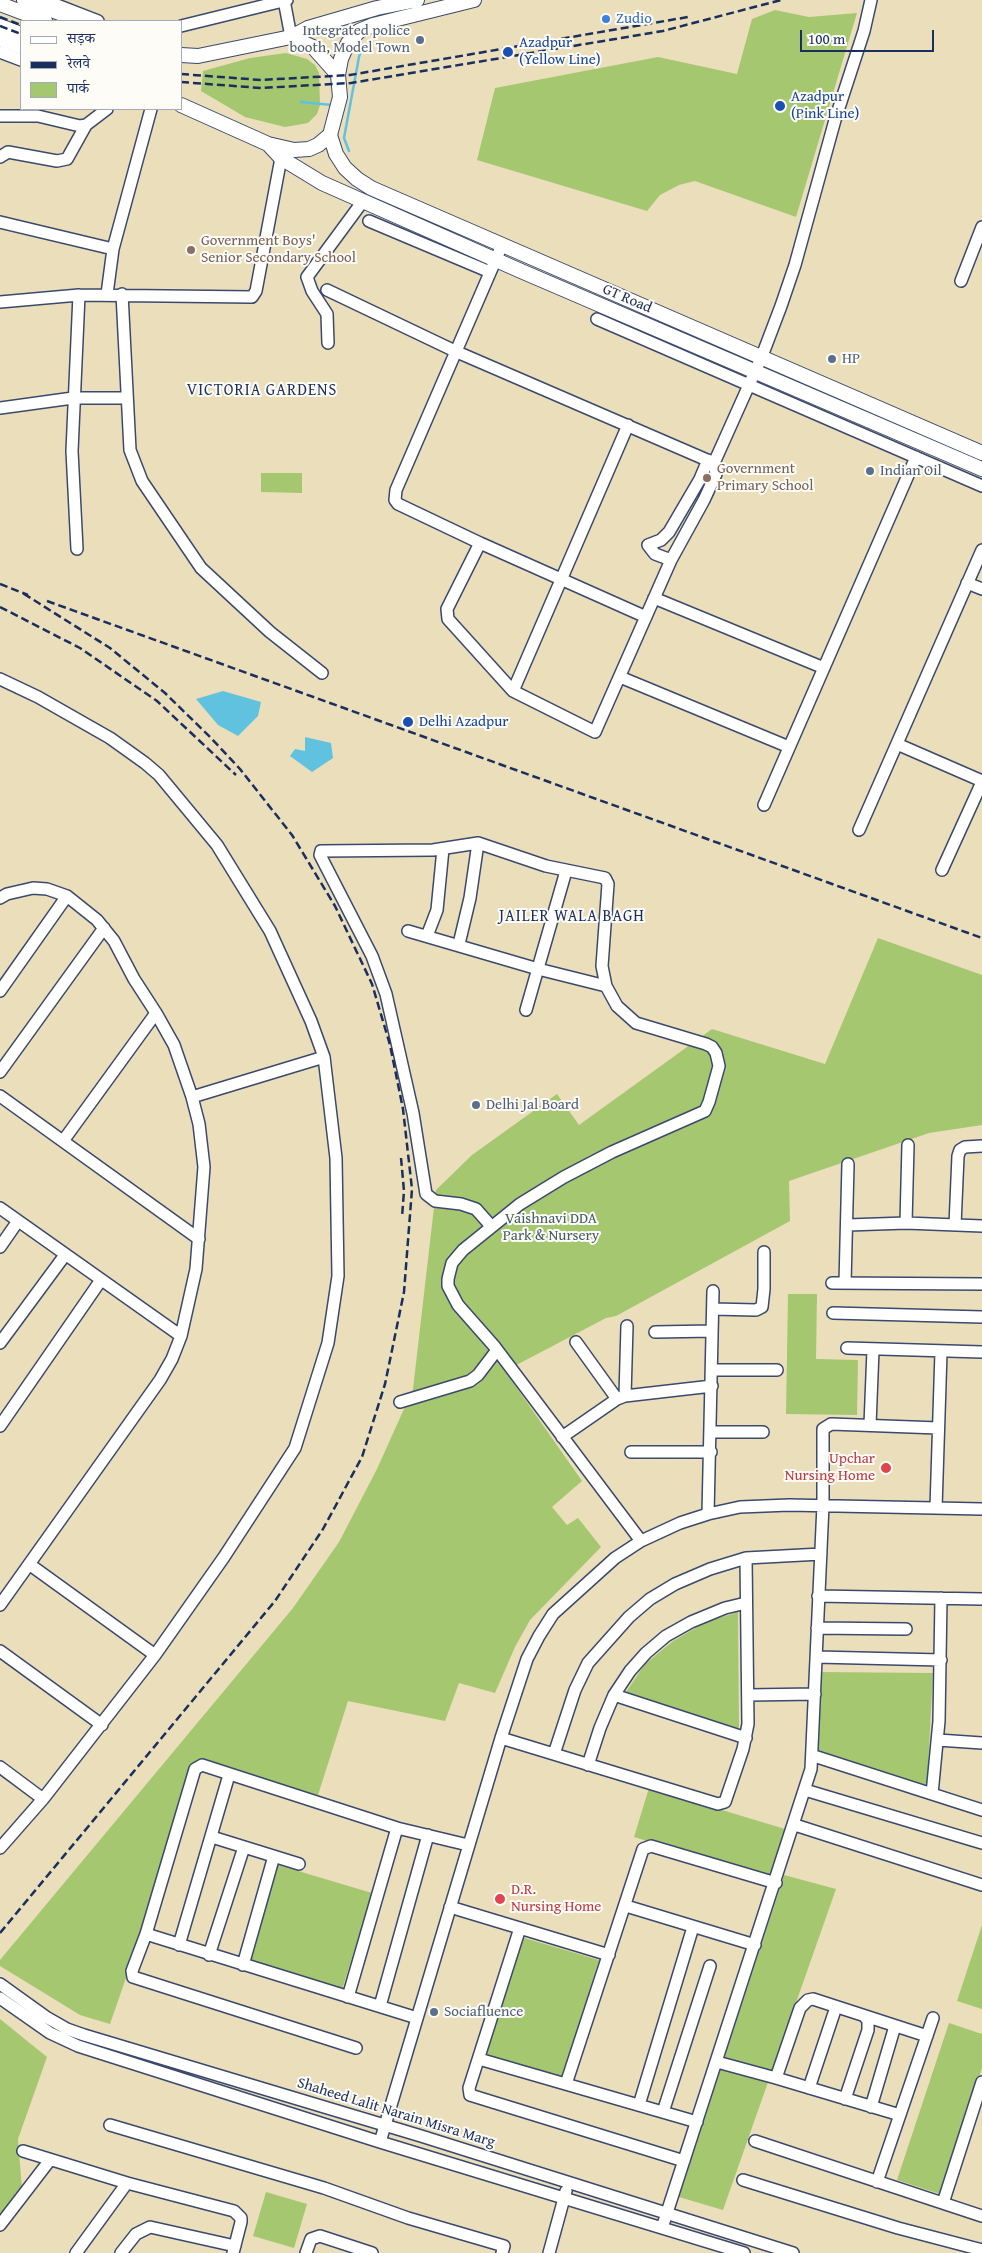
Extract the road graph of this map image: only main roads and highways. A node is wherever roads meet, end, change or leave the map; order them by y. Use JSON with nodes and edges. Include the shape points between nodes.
{"nodes":[{"id":1,"x":24,"y":0,"type":"edge"},
{"id":2,"x":417,"y":0,"type":"edge"},
{"id":3,"x":474,"y":0,"type":"edge"},
{"id":4,"x":0,"y":4,"type":"edge"},
{"id":5,"x":42,"y":20,"type":"edge"},
{"id":6,"x":78,"y":20,"type":"edge"},
{"id":7,"x":0,"y":26,"type":"edge"},
{"id":8,"x":20,"y":34,"type":"edge"},
{"id":9,"x":290,"y":37,"type":"junction"},
{"id":10,"x":0,"y":39,"type":"edge"},
{"id":11,"x":20,"y":47,"type":"edge"},
{"id":12,"x":182,"y":55,"type":"edge"},
{"id":13,"x":338,"y":75,"type":"junction"},
{"id":14,"x":182,"y":105,"type":"edge"},
{"id":15,"x":330,"y":135,"type":"junction"},
{"id":16,"x":268,"y":144,"type":"junction"},
{"id":17,"x":982,"y":453,"type":"edge"},
{"id":18,"x":982,"y":469,"type":"edge"}],
"edges":[{"from":1,"to":6,"type":"main road"},
{"from":2,"to":9,"type":"main road","via":[[308,28]]},
{"from":3,"to":13,"type":"main road","via":[[366,27],[348,44]]},
{"from":4,"to":5,"type":"main road"},
{"from":7,"to":8,"type":"main road"},
{"from":9,"to":12,"type":"main road","via":[[198,56]]},
{"from":9,"to":13,"type":"main road","via":[[313,47]]},
{"from":10,"to":11,"type":"main road"},
{"from":13,"to":15,"type":"main road","via":[[340,97]]},
{"from":14,"to":16,"type":"main road"},
{"from":15,"to":16,"type":"main road","via":[[318,145],[301,150]]},
{"from":15,"to":17,"type":"main road","name":"GT Road","via":[[340,162],[370,188]]},
{"from":16,"to":18,"type":"main road","name":"GT Road","via":[[281,158],[322,183],[363,200],[493,266],[752,378]]}]}
